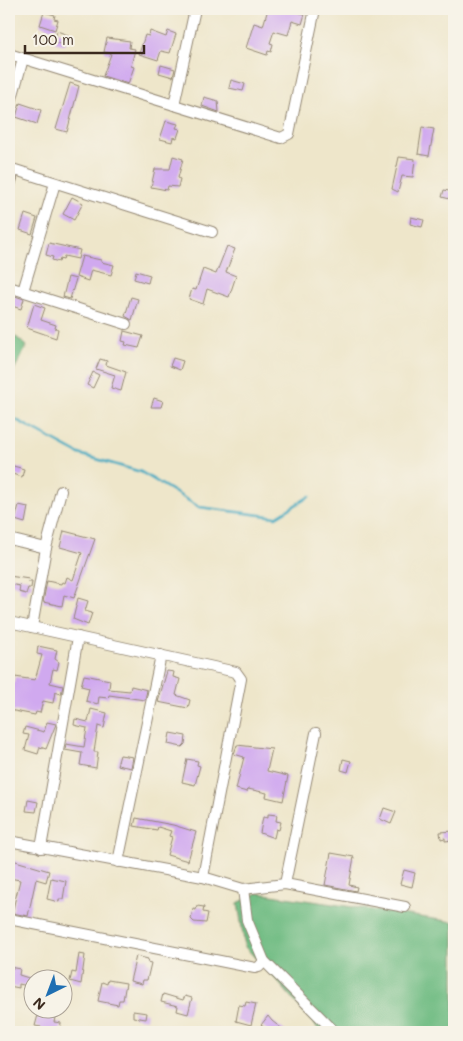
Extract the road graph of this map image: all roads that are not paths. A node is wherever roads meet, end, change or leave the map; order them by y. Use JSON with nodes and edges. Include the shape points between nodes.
{"nodes":[{"id":1,"x":195,"y":9,"type":"edge"},
{"id":2,"x":315,"y":9,"type":"edge"},
{"id":3,"x":9,"y":54,"type":"edge"},
{"id":4,"x":23,"y":59,"type":"junction"},
{"id":5,"x":174,"y":105,"type":"junction"},
{"id":6,"x":9,"y":110,"type":"edge"},
{"id":7,"x":13,"y":169,"type":"edge"},
{"id":8,"x":55,"y":183,"type":"junction"},
{"id":9,"x":9,"y":196,"type":"edge"},
{"id":10,"x":212,"y":232,"type":"dead end"},
{"id":11,"x":9,"y":287,"type":"edge"},
{"id":12,"x":23,"y":291,"type":"junction"},
{"id":13,"x":126,"y":324,"type":"dead end"},
{"id":14,"x":61,"y":491,"type":"dead end"},
{"id":15,"x":9,"y":539,"type":"edge"},
{"id":16,"x":46,"y":548,"type":"junction"},
{"id":17,"x":9,"y":622,"type":"edge"},
{"id":18,"x":32,"y":627,"type":"junction"},
{"id":19,"x":78,"y":637,"type":"junction"},
{"id":20,"x":161,"y":656,"type":"junction"},
{"id":21,"x":316,"y":733,"type":"dead end"},
{"id":22,"x":9,"y":841,"type":"edge"},
{"id":23,"x":41,"y":848,"type":"junction"},
{"id":24,"x":118,"y":862,"type":"junction"},
{"id":25,"x":203,"y":878,"type":"junction"},
{"id":26,"x":285,"y":884,"type":"junction"},
{"id":27,"x":243,"y":889,"type":"junction"},
{"id":28,"x":405,"y":907,"type":"dead end"},
{"id":29,"x":9,"y":920,"type":"edge"},
{"id":30,"x":264,"y":961,"type":"junction"},
{"id":31,"x":335,"y":1032,"type":"edge"}],
"edges":[{"from":1,"to":5,"type":"street"},
{"from":2,"to":5,"type":"street","via":[[286,137]]},
{"from":3,"to":4,"type":"street"},
{"from":4,"to":5,"type":"street"},
{"from":4,"to":6,"type":"street"},
{"from":7,"to":8,"type":"street"},
{"from":7,"to":9,"type":"lane"},
{"from":8,"to":10,"type":"street"},
{"from":8,"to":12,"type":"street"},
{"from":11,"to":12,"type":"street"},
{"from":12,"to":13,"type":"street"},
{"from":14,"to":16,"type":"street"},
{"from":15,"to":16,"type":"street"},
{"from":16,"to":18,"type":"street"},
{"from":17,"to":18,"type":"street"},
{"from":18,"to":19,"type":"street"},
{"from":19,"to":20,"type":"street"},
{"from":19,"to":23,"type":"street"},
{"from":20,"to":24,"type":"street"},
{"from":20,"to":25,"type":"street","via":[[236,672],[241,679]]},
{"from":21,"to":26,"type":"street"},
{"from":22,"to":23,"type":"street"},
{"from":23,"to":24,"type":"street"},
{"from":24,"to":25,"type":"street"},
{"from":25,"to":27,"type":"street"},
{"from":26,"to":27,"type":"street"},
{"from":26,"to":28,"type":"street"},
{"from":27,"to":30,"type":"street","via":[[247,920]]},
{"from":29,"to":30,"type":"street","via":[[255,968]]},
{"from":30,"to":31,"type":"street"}]}
